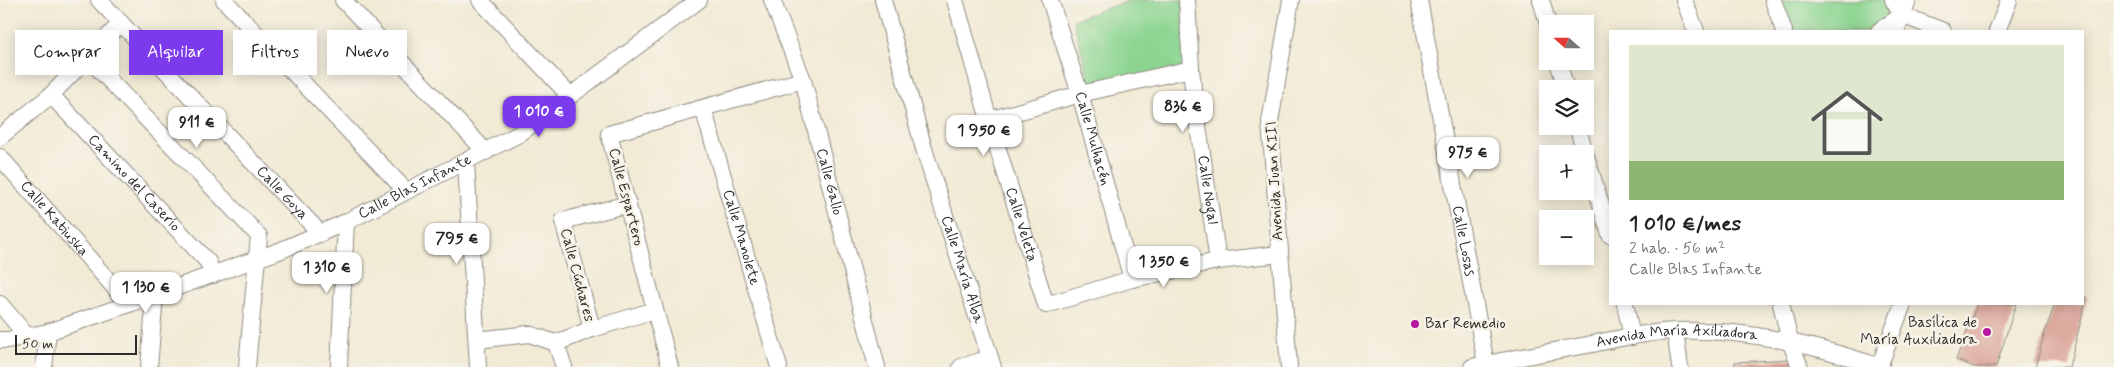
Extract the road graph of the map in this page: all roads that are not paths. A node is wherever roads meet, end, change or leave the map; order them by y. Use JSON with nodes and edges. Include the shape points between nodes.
{"nodes":[{"id":1,"x":99,"y":0,"type":"edge"},
{"id":2,"x":224,"y":0,"type":"edge"},
{"id":3,"x":343,"y":0,"type":"edge"},
{"id":4,"x":480,"y":0,"type":"edge"},
{"id":5,"x":699,"y":0,"type":"edge"},
{"id":6,"x":772,"y":0,"type":"edge"},
{"id":7,"x":883,"y":0,"type":"edge"},
{"id":8,"x":955,"y":0,"type":"edge"},
{"id":9,"x":1050,"y":0,"type":"edge"},
{"id":10,"x":1187,"y":0,"type":"edge"},
{"id":11,"x":1291,"y":0,"type":"edge"},
{"id":12,"x":1419,"y":0,"type":"edge"},
{"id":13,"x":1541,"y":0,"type":"edge"},
{"id":14,"x":1684,"y":0,"type":"edge"},
{"id":15,"x":1773,"y":0,"type":"edge"},
{"id":16,"x":1893,"y":0,"type":"edge"},
{"id":17,"x":2009,"y":0,"type":"edge"},
{"id":18,"x":1905,"y":7,"type":"edge"},
{"id":19,"x":1545,"y":15,"type":"edge"},
{"id":20,"x":121,"y":23,"type":"junction"},
{"id":21,"x":114,"y":30,"type":"edge"},
{"id":22,"x":1696,"y":30,"type":"edge"},
{"id":23,"x":1784,"y":30,"type":"edge"},
{"id":24,"x":1880,"y":30,"type":"edge"},
{"id":25,"x":1896,"y":30,"type":"edge"},
{"id":26,"x":1941,"y":30,"type":"edge"},
{"id":27,"x":1997,"y":30,"type":"edge"},
{"id":28,"x":1191,"y":70,"type":"junction"},
{"id":29,"x":71,"y":75,"type":"edge"},
{"id":30,"x":104,"y":75,"type":"edge"},
{"id":31,"x":803,"y":80,"type":"junction"},
{"id":32,"x":51,"y":94,"type":"junction"},
{"id":33,"x":1080,"y":94,"type":"junction"},
{"id":34,"x":570,"y":96,"type":"junction"},
{"id":35,"x":703,"y":108,"type":"junction"},
{"id":36,"x":989,"y":120,"type":"junction"},
{"id":37,"x":1580,"y":135,"type":"edge"},
{"id":38,"x":0,"y":138,"type":"edge"},
{"id":39,"x":486,"y":152,"type":"junction"},
{"id":40,"x":0,"y":156,"type":"edge"},
{"id":41,"x":466,"y":162,"type":"junction"},
{"id":42,"x":406,"y":191,"type":"junction"},
{"id":43,"x":628,"y":204,"type":"junction"},
{"id":44,"x":346,"y":222,"type":"junction"},
{"id":45,"x":1609,"y":232,"type":"edge"},
{"id":46,"x":320,"y":234,"type":"junction"},
{"id":47,"x":1279,"y":254,"type":"junction"},
{"id":48,"x":258,"y":259,"type":"junction"},
{"id":49,"x":1218,"y":261,"type":"junction"},
{"id":50,"x":213,"y":275,"type":"junction"},
{"id":51,"x":1132,"y":279,"type":"junction"},
{"id":52,"x":155,"y":296,"type":"junction"},
{"id":53,"x":128,"y":303,"type":"junction"},
{"id":54,"x":0,"y":304,"type":"edge"},
{"id":55,"x":1625,"y":305,"type":"edge"},
{"id":56,"x":1781,"y":305,"type":"edge"},
{"id":57,"x":1781,"y":305,"type":"edge"},
{"id":58,"x":1902,"y":305,"type":"edge"},
{"id":59,"x":656,"y":310,"type":"junction"},
{"id":60,"x":592,"y":329,"type":"junction"},
{"id":61,"x":1674,"y":331,"type":"junction"},
{"id":62,"x":48,"y":332,"type":"junction"},
{"id":63,"x":27,"y":336,"type":"junction"},
{"id":64,"x":1764,"y":336,"type":"junction"},
{"id":65,"x":1632,"y":337,"type":"junction"},
{"id":66,"x":0,"y":340,"type":"edge"},
{"id":67,"x":477,"y":340,"type":"junction"},
{"id":68,"x":556,"y":343,"type":"junction"},
{"id":69,"x":1792,"y":345,"type":"junction"},
{"id":70,"x":991,"y":363,"type":"edge"},
{"id":71,"x":1289,"y":366,"type":"edge"},
{"id":72,"x":1479,"y":366,"type":"edge"},
{"id":73,"x":44,"y":367,"type":"edge"},
{"id":74,"x":149,"y":367,"type":"edge"},
{"id":75,"x":247,"y":367,"type":"edge"},
{"id":76,"x":339,"y":367,"type":"edge"},
{"id":77,"x":478,"y":367,"type":"edge"},
{"id":78,"x":564,"y":367,"type":"edge"},
{"id":79,"x":670,"y":367,"type":"edge"},
{"id":80,"x":779,"y":367,"type":"edge"},
{"id":81,"x":878,"y":367,"type":"edge"},
{"id":82,"x":961,"y":367,"type":"edge"},
{"id":83,"x":1680,"y":367,"type":"edge"},
{"id":84,"x":1800,"y":367,"type":"edge"},
{"id":85,"x":1879,"y":367,"type":"edge"}],
"edges":[{"from":1,"to":20,"type":"street","name":"Calle Goya"},
{"from":2,"to":42,"type":"street"},
{"from":3,"to":39,"type":"street"},
{"from":4,"to":34,"type":"street"},
{"from":5,"to":34,"type":"street","name":"Calle Blas Infante"},
{"from":6,"to":31,"type":"street","name":"Calle Gallo"},
{"from":7,"to":70,"type":"street","name":"Calle María Alba","via":[[924,150]]},
{"from":8,"to":36,"type":"street","name":"Calle Veleta"},
{"from":9,"to":33,"type":"street","name":"Calle Mulhacén"},
{"from":10,"to":28,"type":"street","name":"Calle Nogal"},
{"from":11,"to":47,"type":"street","name":"Avenida Juan XIII","via":[[1270,122]]},
{"from":12,"to":72,"type":"street","name":"Calle Losas"},
{"from":13,"to":19,"type":"street"},
{"from":14,"to":22,"type":"street"},
{"from":15,"to":23,"type":"street"},
{"from":16,"to":18,"type":"street"},
{"from":17,"to":27,"type":"street"},
{"from":18,"to":24,"type":"street"},
{"from":18,"to":25,"type":"street"},
{"from":18,"to":26,"type":"street"},
{"from":20,"to":21,"type":"street"},
{"from":20,"to":46,"type":"street","name":"Calle Goya"},
{"from":28,"to":33,"type":"street"},
{"from":28,"to":49,"type":"street","name":"Calle Nogal"},
{"from":29,"to":32,"type":"street"},
{"from":30,"to":48,"type":"street","via":[[259,236]]},
{"from":31,"to":35,"type":"street","name":"Calle Espartero"},
{"from":31,"to":81,"type":"street","name":"Calle Gallo"},
{"from":32,"to":38,"type":"street"},
{"from":32,"to":50,"type":"street","name":"Camino del Caserío","via":[[208,262]]},
{"from":33,"to":36,"type":"street"},
{"from":33,"to":51,"type":"street","name":"Calle Mulhacén"},
{"from":34,"to":39,"type":"street","name":"Calle Blas Infante","via":[[519,134]]},
{"from":35,"to":43,"type":"street","name":"Calle Espartero","via":[[609,134]]},
{"from":35,"to":80,"type":"street","name":"Calle Manolete"},
{"from":36,"to":51,"type":"street","name":"Calle Veleta","via":[[1046,305]]},
{"from":37,"to":45,"type":"street"},
{"from":39,"to":41,"type":"street","name":"Calle Blas Infante"},
{"from":40,"to":53,"type":"street","name":"Calle Katiuska"},
{"from":41,"to":42,"type":"street","name":"Calle Blas Infante"},
{"from":41,"to":67,"type":"street"},
{"from":42,"to":44,"type":"street","name":"Calle Blas Infante"},
{"from":43,"to":59,"type":"street","name":"Calle Espartero"},
{"from":43,"to":60,"type":"street","name":"Calle Cúchares","via":[[563,221]]},
{"from":44,"to":46,"type":"street","name":"Calle Blas Infante"},
{"from":44,"to":76,"type":"street"},
{"from":46,"to":48,"type":"street","name":"Calle Blas Infante"},
{"from":47,"to":49,"type":"street"},
{"from":47,"to":71,"type":"street","name":"Avenida Juan XIII"},
{"from":48,"to":50,"type":"street","name":"Calle Blas Infante"},
{"from":48,"to":75,"type":"street"},
{"from":49,"to":51,"type":"street"},
{"from":50,"to":52,"type":"street","name":"Calle Blas Infante"},
{"from":52,"to":53,"type":"street","name":"Calle Blas Infante"},
{"from":52,"to":74,"type":"street"},
{"from":53,"to":62,"type":"street","name":"Calle Blas Infante"},
{"from":54,"to":63,"type":"street"},
{"from":55,"to":65,"type":"street"},
{"from":56,"to":64,"type":"street","via":[[1776,322]]},
{"from":57,"to":69,"type":"street"},
{"from":58,"to":85,"type":"street"},
{"from":59,"to":60,"type":"street"},
{"from":59,"to":79,"type":"street","name":"Calle Espartero"},
{"from":60,"to":68,"type":"street"},
{"from":61,"to":64,"type":"street","name":"Avenida María Axiliadora"},
{"from":61,"to":65,"type":"street","name":"Avenida María Axiliadora"},
{"from":61,"to":83,"type":"street"},
{"from":62,"to":63,"type":"street","name":"Calle Blas Infante"},
{"from":62,"to":73,"type":"street"},
{"from":63,"to":66,"type":"street","name":"Calle Blas Infante"},
{"from":64,"to":69,"type":"street","name":"Avenida María Axiliadora"},
{"from":65,"to":72,"type":"street","name":"Avenida María Axiliadora"},
{"from":67,"to":68,"type":"street","via":[[529,334]]},
{"from":67,"to":77,"type":"street"},
{"from":68,"to":78,"type":"street"},
{"from":69,"to":84,"type":"street"},
{"from":69,"to":85,"type":"street","name":"Avenida María Axiliadora","via":[[1815,347]]},
{"from":70,"to":82,"type":"street"}]}
